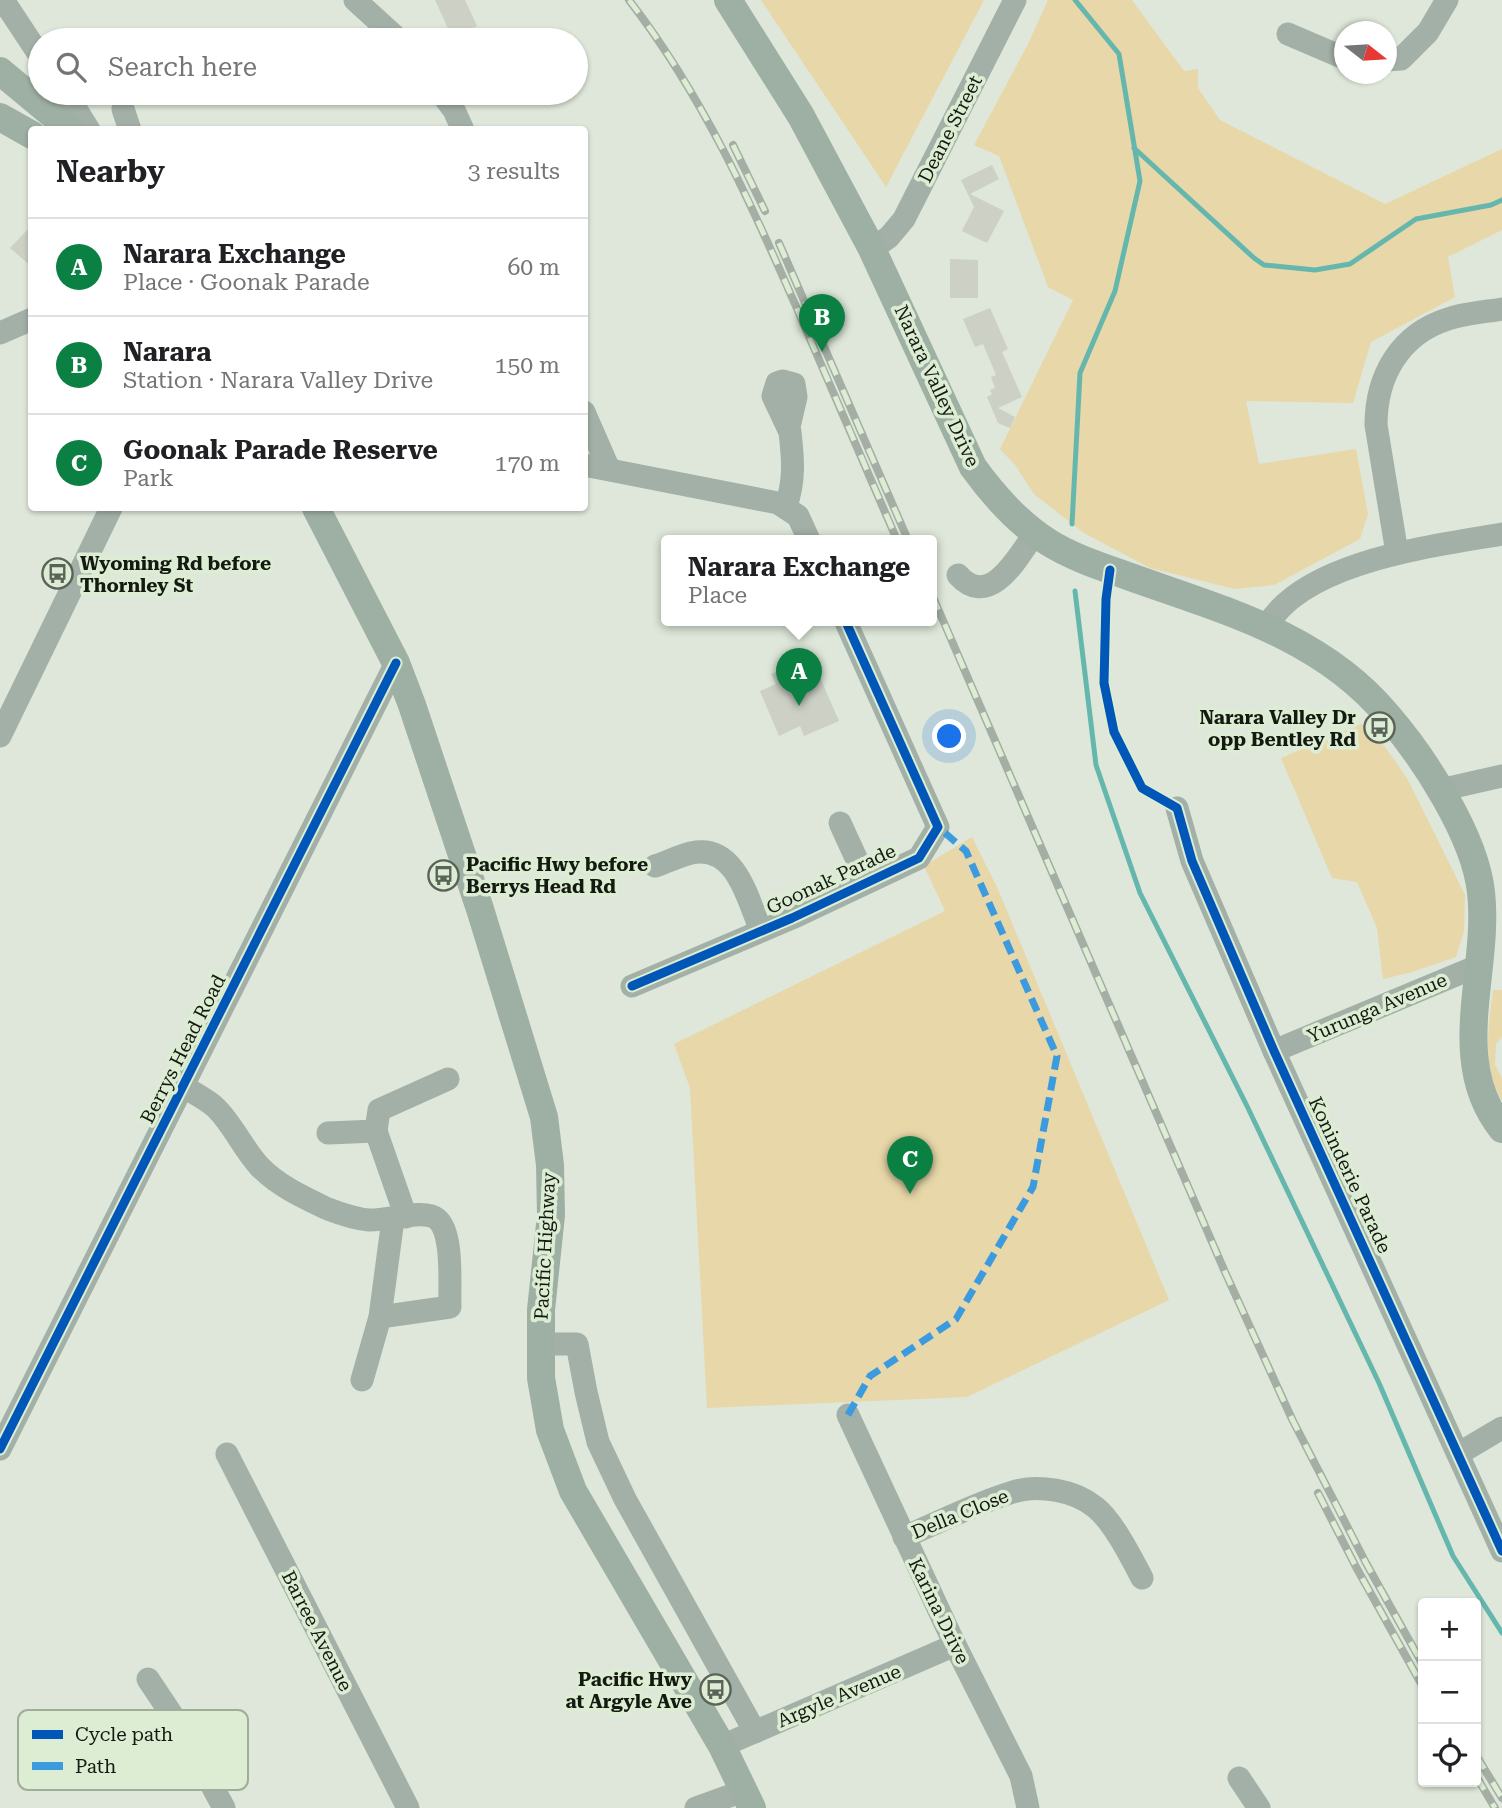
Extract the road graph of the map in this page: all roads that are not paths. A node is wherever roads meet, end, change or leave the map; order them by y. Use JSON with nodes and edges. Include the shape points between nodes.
{"nodes":[{"id":1,"x":3,"y":0,"type":"edge"},
{"id":2,"x":355,"y":0,"type":"edge"},
{"id":3,"x":728,"y":0,"type":"edge"},
{"id":4,"x":1015,"y":0,"type":"edge"},
{"id":5,"x":1447,"y":0,"type":"edge"},
{"id":6,"x":386,"y":28,"type":"edge"},
{"id":7,"x":1287,"y":34,"type":"dead end"},
{"id":8,"x":28,"y":38,"type":"edge"},
{"id":9,"x":1334,"y":53,"type":"edge"},
{"id":10,"x":1397,"y":59,"type":"edge"},
{"id":11,"x":0,"y":71,"type":"edge"},
{"id":12,"x":28,"y":94,"type":"edge"},
{"id":13,"x":41,"y":105,"type":"edge"},
{"id":14,"x":73,"y":105,"type":"edge"},
{"id":15,"x":450,"y":105,"type":"edge"},
{"id":16,"x":0,"y":117,"type":"edge"},
{"id":17,"x":66,"y":126,"type":"edge"},
{"id":18,"x":87,"y":126,"type":"edge"},
{"id":19,"x":461,"y":126,"type":"edge"},
{"id":20,"x":28,"y":133,"type":"edge"},
{"id":21,"x":0,"y":135,"type":"edge"},
{"id":22,"x":28,"y":146,"type":"edge"},
{"id":23,"x":872,"y":249,"type":"junction"},
{"id":24,"x":1502,"y":309,"type":"edge"},
{"id":25,"x":28,"y":321,"type":"edge"},
{"id":26,"x":0,"y":334,"type":"edge"},
{"id":27,"x":588,"y":421,"type":"edge"},
{"id":28,"x":790,"y":432,"type":"dead end"},
{"id":29,"x":588,"y":467,"type":"edge"},
{"id":30,"x":609,"y":470,"type":"junction"},
{"id":31,"x":786,"y":506,"type":"junction"},
{"id":32,"x":105,"y":511,"type":"edge"},
{"id":33,"x":318,"y":511,"type":"edge"},
{"id":34,"x":1035,"y":533,"type":"junction"},
{"id":35,"x":1502,"y":534,"type":"edge"},
{"id":36,"x":806,"y":535,"type":"edge"},
{"id":37,"x":1397,"y":553,"type":"junction"},
{"id":38,"x":958,"y":575,"type":"dead end"},
{"id":39,"x":848,"y":626,"type":"edge"},
{"id":40,"x":1267,"y":626,"type":"junction"},
{"id":41,"x":396,"y":663,"type":"junction"},
{"id":42,"x":0,"y":736,"type":"edge"},
{"id":43,"x":1502,"y":776,"type":"edge"},
{"id":44,"x":1440,"y":790,"type":"junction"},
{"id":45,"x":1177,"y":808,"type":"dead end"},
{"id":46,"x":840,"y":823,"type":"dead end"},
{"id":47,"x":655,"y":866,"type":"dead end"},
{"id":48,"x":867,"y":882,"type":"junction"},
{"id":49,"x":761,"y":931,"type":"junction"},
{"id":50,"x":1480,"y":965,"type":"junction"},
{"id":51,"x":632,"y":986,"type":"dead end"},
{"id":52,"x":1274,"y":1051,"type":"junction"},
{"id":53,"x":448,"y":1079,"type":"dead end"},
{"id":54,"x":184,"y":1087,"type":"junction"},
{"id":55,"x":1502,"y":1129,"type":"edge"},
{"id":56,"x":376,"y":1131,"type":"junction"},
{"id":57,"x":328,"y":1133,"type":"dead end"},
{"id":58,"x":399,"y":1218,"type":"junction"},
{"id":59,"x":380,"y":1317,"type":"junction"},
{"id":60,"x":540,"y":1344,"type":"junction"},
{"id":61,"x":362,"y":1380,"type":"dead end"},
{"id":62,"x":848,"y":1415,"type":"dead end"},
{"id":63,"x":1502,"y":1428,"type":"edge"},
{"id":64,"x":0,"y":1449,"type":"edge"},
{"id":65,"x":227,"y":1454,"type":"dead end"},
{"id":66,"x":1458,"y":1454,"type":"junction"},
{"id":67,"x":904,"y":1536,"type":"junction"},
{"id":68,"x":1502,"y":1550,"type":"edge"},
{"id":69,"x":1142,"y":1578,"type":"dead end"},
{"id":70,"x":955,"y":1645,"type":"junction"},
{"id":71,"x":148,"y":1679,"type":"dead end"},
{"id":72,"x":169,"y":1710,"type":"edge"},
{"id":73,"x":755,"y":1732,"type":"junction"},
{"id":74,"x":722,"y":1746,"type":"junction"},
{"id":75,"x":1239,"y":1778,"type":"dead end"},
{"id":76,"x":214,"y":1790,"type":"edge"},
{"id":77,"x":747,"y":1799,"type":"edge"},
{"id":78,"x":224,"y":1808,"type":"edge"},
{"id":79,"x":408,"y":1808,"type":"edge"},
{"id":80,"x":696,"y":1808,"type":"edge"},
{"id":81,"x":1028,"y":1808,"type":"edge"},
{"id":82,"x":1259,"y":1808,"type":"edge"}],
"edges":[{"from":1,"to":8,"type":"street"},
{"from":2,"to":6,"type":"street"},
{"from":3,"to":23,"type":"main road","name":"Narara Valley Drive","via":[[801,116]]},
{"from":4,"to":23,"type":"street","name":"Deane Street","via":[[905,219]]},
{"from":5,"to":10,"type":"street","via":[[1427,32]]},
{"from":7,"to":9,"type":"street"},
{"from":11,"to":12,"type":"main road"},
{"from":13,"to":17,"type":"main road"},
{"from":14,"to":18,"type":"street"},
{"from":15,"to":19,"type":"street"},
{"from":16,"to":20,"type":"main road"},
{"from":21,"to":22,"type":"main road"},
{"from":23,"to":34,"type":"main road","name":"Narara Valley Drive","via":[[973,467],[995,496]]},
{"from":24,"to":37,"type":"street","via":[[1433,324],[1402,349],[1380,384],[1377,425]]},
{"from":25,"to":26,"type":"street"},
{"from":27,"to":30,"type":"street"},
{"from":28,"to":31,"type":"street","via":[[794,478]]},
{"from":29,"to":30,"type":"street"},
{"from":30,"to":31,"type":"street"},
{"from":31,"to":36,"type":"street"},
{"from":32,"to":42,"type":"street"},
{"from":33,"to":41,"type":"main road","name":"Pacific Highway"},
{"from":34,"to":38,"type":"street","via":[[999,581],[975,585]]},
{"from":34,"to":40,"type":"main road","name":"Narara Valley Drive","via":[[1084,560]]},
{"from":35,"to":37,"type":"street"},
{"from":37,"to":40,"type":"street","via":[[1317,581],[1275,613]]},
{"from":39,"to":48,"type":"street","name":"Goonak Parade","via":[[938,827],[919,858]]},
{"from":40,"to":44,"type":"main road","name":"Narara Valley Drive","via":[[1321,656],[1367,693],[1406,738]]},
{"from":41,"to":54,"type":"street","name":"Berrys Head Road"},
{"from":41,"to":60,"type":"main road","name":"Pacific Highway","via":[[544,1117],[551,1215]]},
{"from":43,"to":44,"type":"street"},
{"from":44,"to":50,"type":"main road","name":"Narara Valley Drive","via":[[1481,888]]},
{"from":45,"to":52,"type":"street","name":"Koninderie Parade","via":[[1192,861]]},
{"from":46,"to":48,"type":"street","name":"Goonak Parade"},
{"from":47,"to":49,"type":"street","name":"Goonak Parade","via":[[692,853],[722,858],[735,871]]},
{"from":48,"to":49,"type":"street","name":"Goonak Parade"},
{"from":49,"to":51,"type":"street","name":"Goonak Parade"},
{"from":50,"to":52,"type":"street","name":"Yurunga Avenue"},
{"from":50,"to":55,"type":"main road","name":"Narara Valley Drive","via":[[1473,1028],[1475,1060],[1484,1097]]},
{"from":52,"to":66,"type":"street","name":"Koninderie Parade"},
{"from":53,"to":56,"type":"street","via":[[379,1110]]},
{"from":54,"to":58,"type":"street","via":[[214,1106],[261,1168],[283,1185],[343,1214],[371,1220]]},
{"from":54,"to":64,"type":"street","name":"Berrys Head Road"},
{"from":56,"to":57,"type":"street"},
{"from":56,"to":58,"type":"street"},
{"from":58,"to":59,"type":"street"},
{"from":58,"to":59,"type":"street","via":[[430,1215],[445,1229],[450,1307]]},
{"from":59,"to":61,"type":"street"},
{"from":60,"to":73,"type":"street","via":[[578,1344],[598,1442]]},
{"from":60,"to":74,"type":"main road","name":"Pacific Highway","via":[[550,1430],[573,1491]]},
{"from":62,"to":67,"type":"street","name":"Karina Drive"},
{"from":63,"to":66,"type":"street"},
{"from":65,"to":79,"type":"street","name":"Barree Avenue"},
{"from":66,"to":68,"type":"street","name":"Koninderie Parade"},
{"from":67,"to":69,"type":"street","name":"Della Close","via":[[1015,1491],[1053,1489],[1096,1507],[1123,1542]]},
{"from":67,"to":70,"type":"street","name":"Karina Drive"},
{"from":70,"to":73,"type":"street","name":"Argyle Avenue"},
{"from":70,"to":81,"type":"street","name":"Karina Drive","via":[[1021,1776]]},
{"from":71,"to":72,"type":"street"},
{"from":73,"to":74,"type":"street","name":"Argyle Avenue"},
{"from":74,"to":77,"type":"main road","name":"Pacific Highway"},
{"from":75,"to":82,"type":"street"},
{"from":76,"to":78,"type":"street"},
{"from":77,"to":80,"type":"street"}]}
